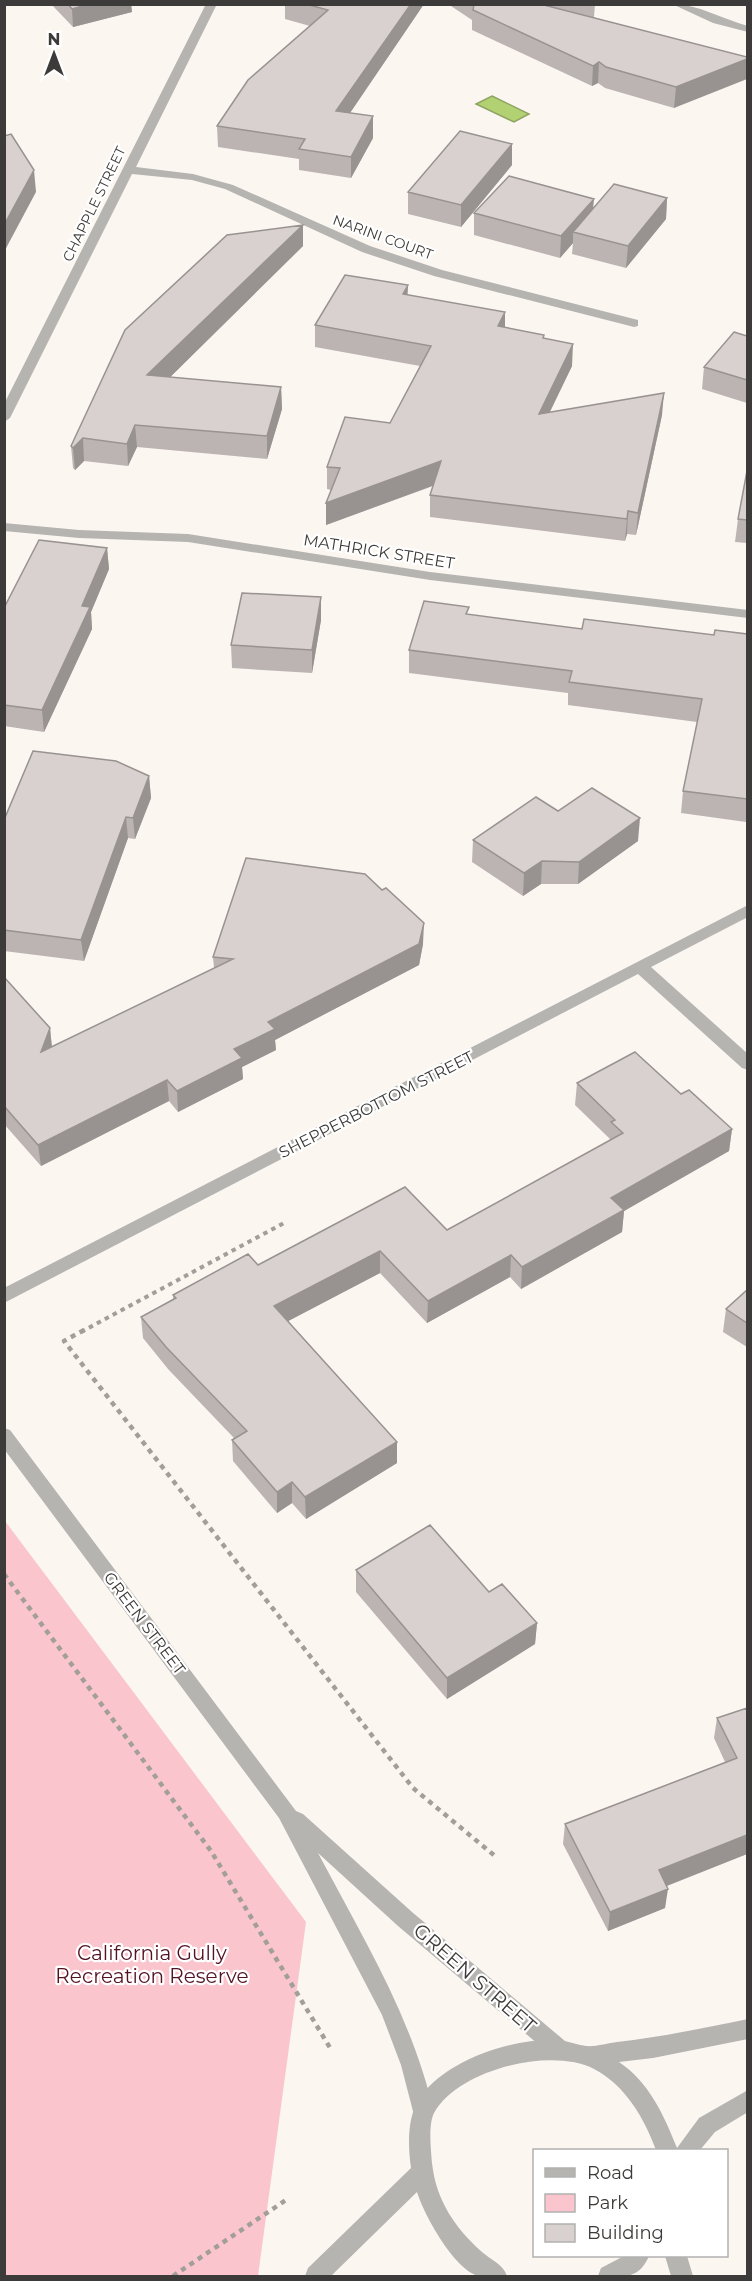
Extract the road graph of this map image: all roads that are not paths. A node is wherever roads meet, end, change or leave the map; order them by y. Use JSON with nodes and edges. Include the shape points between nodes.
{"nodes":[{"id":1,"x":212,"y":4,"type":"edge"},
{"id":2,"x":677,"y":4,"type":"edge"},
{"id":3,"x":747,"y":29,"type":"edge"},
{"id":4,"x":127,"y":170,"type":"junction"},
{"id":5,"x":634,"y":323,"type":"dead end"},
{"id":6,"x":4,"y":418,"type":"edge"},
{"id":7,"x":4,"y":527,"type":"edge"},
{"id":8,"x":747,"y":614,"type":"edge"},
{"id":9,"x":747,"y":910,"type":"edge"},
{"id":10,"x":641,"y":967,"type":"junction"},
{"id":11,"x":747,"y":1064,"type":"edge"},
{"id":12,"x":4,"y":1296,"type":"edge"},
{"id":13,"x":4,"y":1435,"type":"edge"},
{"id":14,"x":286,"y":1812,"type":"junction"},
{"id":15,"x":747,"y":2030,"type":"edge"},
{"id":16,"x":558,"y":2048,"type":"junction"},
{"id":17,"x":590,"y":2055,"type":"junction"},
{"id":18,"x":747,"y":2100,"type":"edge"},
{"id":19,"x":423,"y":2112,"type":"junction"},
{"id":20,"x":667,"y":2149,"type":"edge"},
{"id":21,"x":689,"y":2149,"type":"edge"},
{"id":22,"x":421,"y":2174,"type":"junction"},
{"id":23,"x":638,"y":2257,"type":"edge"},
{"id":24,"x":676,"y":2257,"type":"edge"},
{"id":25,"x":316,"y":2277,"type":"edge"},
{"id":26,"x":496,"y":2277,"type":"edge"},
{"id":27,"x":609,"y":2277,"type":"edge"},
{"id":28,"x":682,"y":2277,"type":"edge"}],
"edges":[{"from":1,"to":4,"type":"street","name":"CHAPPLE STREET"},
{"from":2,"to":3,"type":"street"},
{"from":4,"to":5,"type":"street","name":"NARINI COURT","via":[[193,177],[229,188],[376,253],[448,276]]},
{"from":4,"to":6,"type":"street","name":"CHAPPLE STREET"},
{"from":7,"to":8,"type":"street","name":"MATHRICK STREET","via":[[188,538],[430,576]]},
{"from":9,"to":10,"type":"street","name":"SHEPPERBOTTOM STREET"},
{"from":10,"to":11,"type":"street"},
{"from":10,"to":12,"type":"street","name":"SHEPPERBOTTOM STREET"},
{"from":13,"to":14,"type":"street","name":"GREEN STREET"},
{"from":14,"to":16,"type":"street","name":"GREEN STREET"},
{"from":14,"to":19,"type":"street","name":"GREEN STREET","via":[[391,2011],[412,2065]]},
{"from":15,"to":17,"type":"street"},
{"from":16,"to":17,"type":"street"},
{"from":16,"to":19,"type":"street","via":[[517,2053],[479,2065],[446,2085]]},
{"from":17,"to":20,"type":"street","via":[[627,2079],[650,2111]]},
{"from":18,"to":21,"type":"street","via":[[707,2125]]},
{"from":19,"to":22,"type":"street","name":"GREEN STREET"},
{"from":22,"to":25,"type":"street"},
{"from":22,"to":26,"type":"street","via":[[435,2214],[452,2240]]},
{"from":23,"to":27,"type":"street"},
{"from":24,"to":28,"type":"street"}]}
